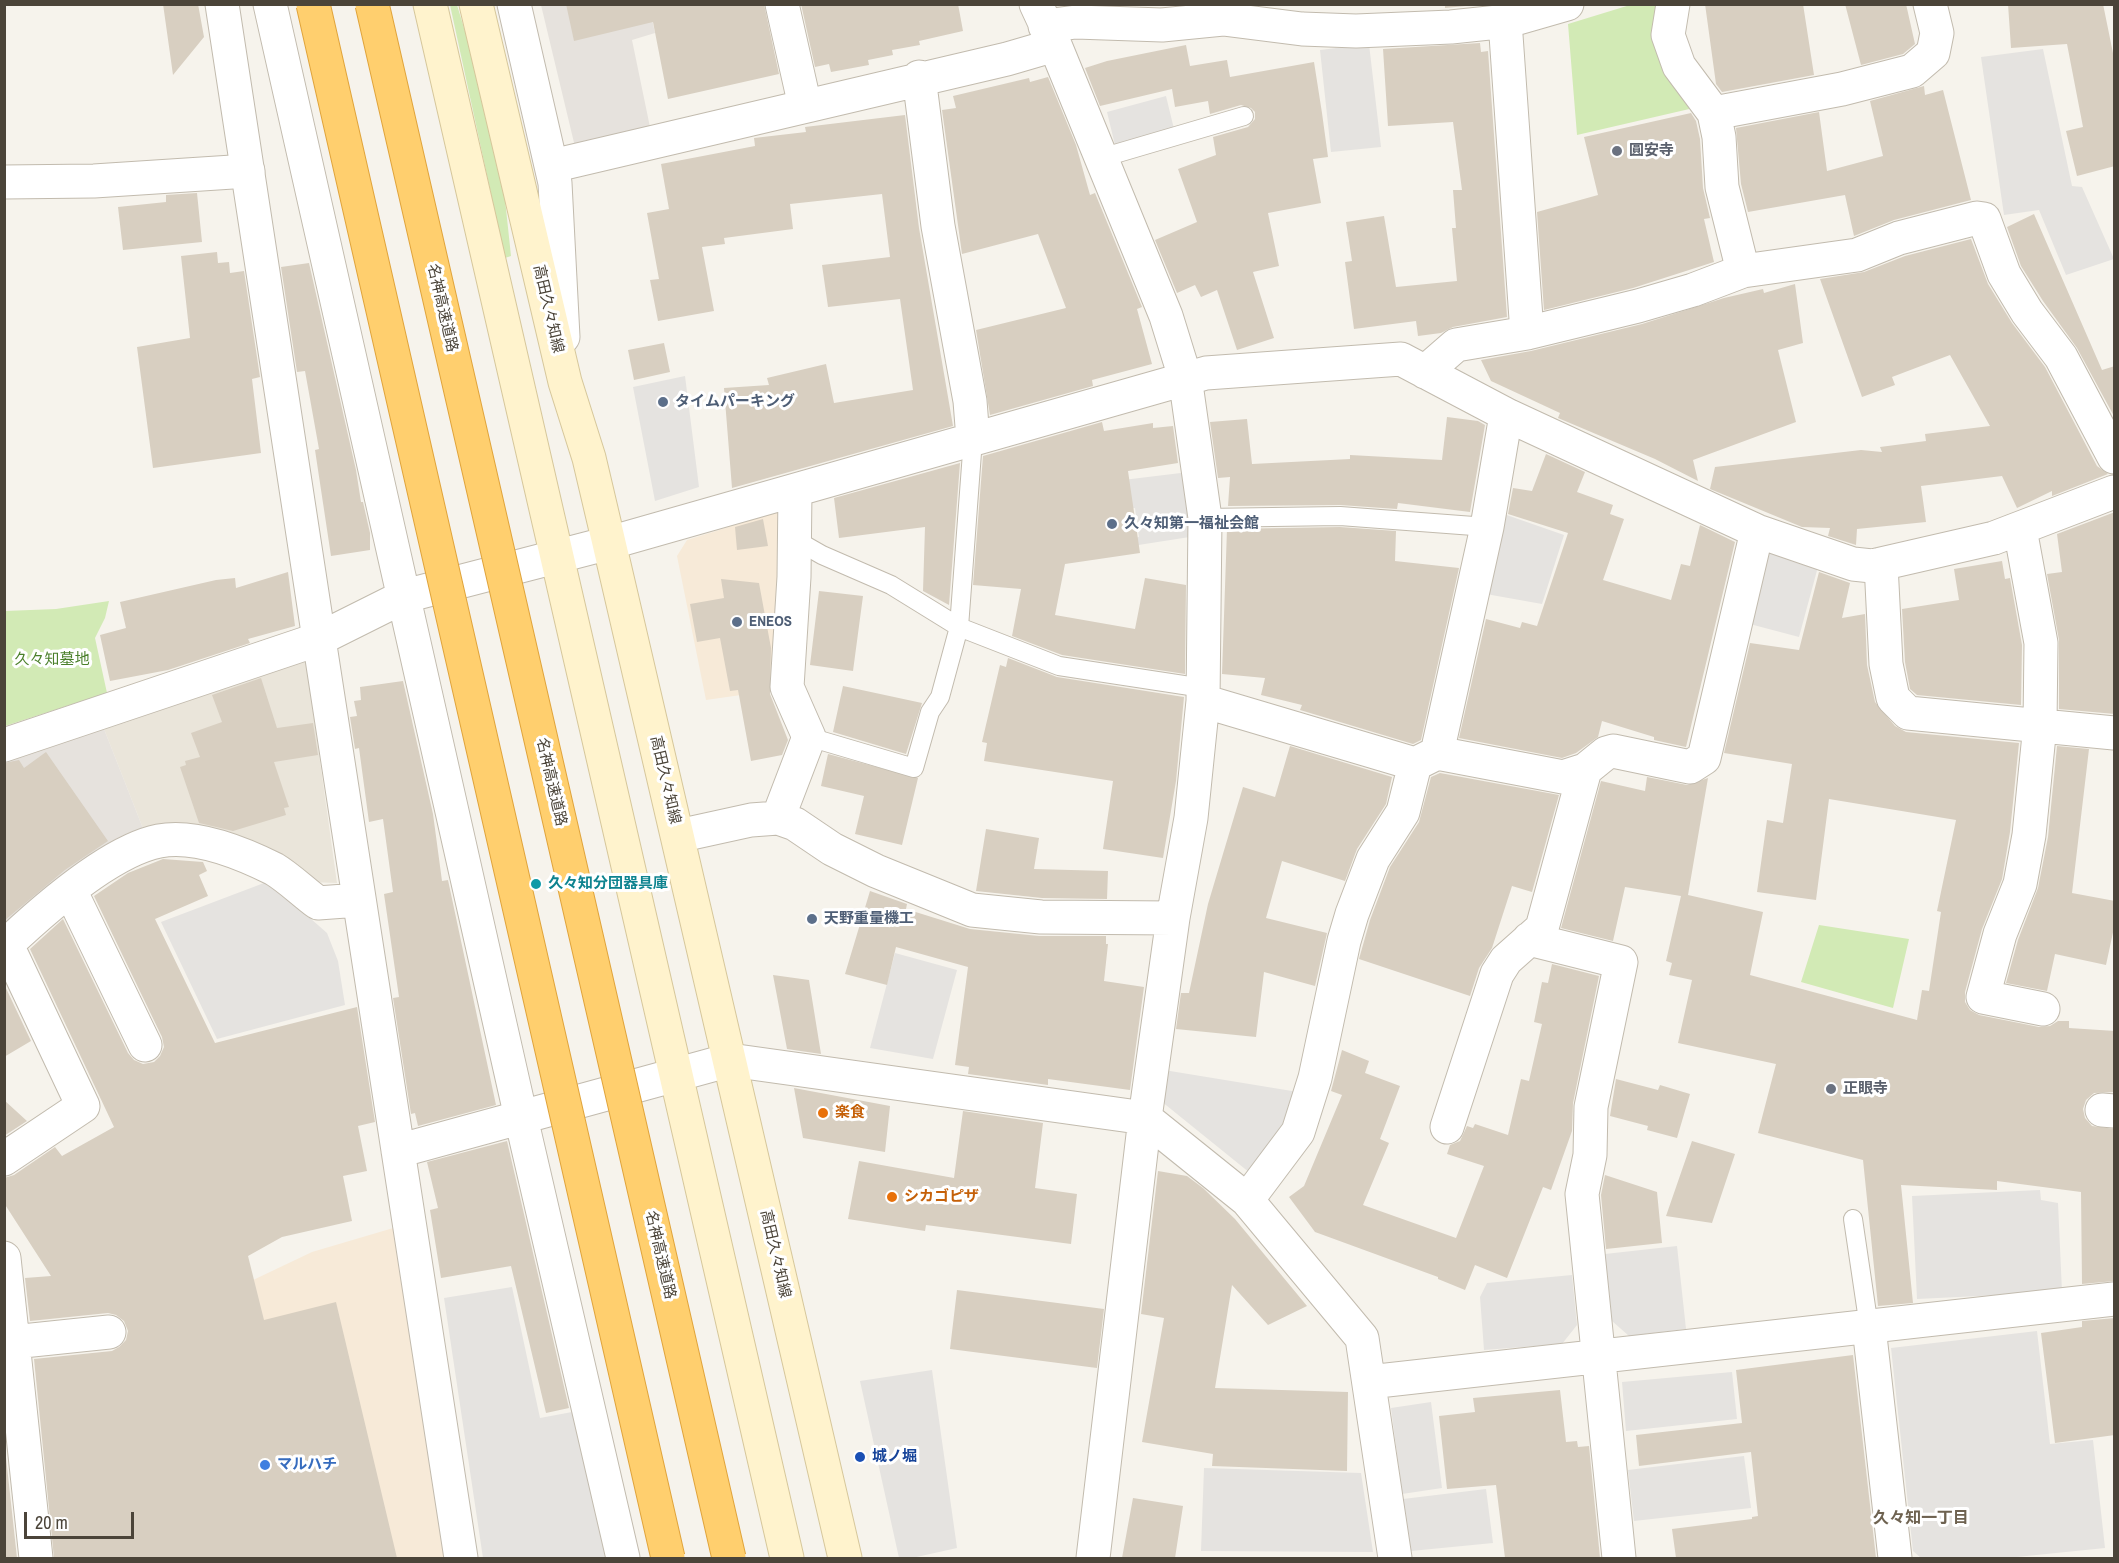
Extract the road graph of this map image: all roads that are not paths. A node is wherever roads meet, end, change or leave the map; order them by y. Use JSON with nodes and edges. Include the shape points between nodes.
{"nodes":[{"id":1,"x":222,"y":4,"type":"edge"},
{"id":2,"x":270,"y":4,"type":"edge"},
{"id":3,"x":313,"y":4,"type":"edge"},
{"id":4,"x":372,"y":4,"type":"edge"},
{"id":5,"x":429,"y":4,"type":"edge"},
{"id":6,"x":476,"y":4,"type":"edge"},
{"id":7,"x":514,"y":4,"type":"edge"},
{"id":8,"x":782,"y":4,"type":"edge"},
{"id":9,"x":1567,"y":4,"type":"edge"},
{"id":10,"x":1673,"y":4,"type":"edge"},
{"id":11,"x":1930,"y":4,"type":"edge"},
{"id":12,"x":1222,"y":12,"type":"edge"},
{"id":13,"x":1416,"y":16,"type":"edge"},
{"id":14,"x":1505,"y":21,"type":"junction"},
{"id":15,"x":1045,"y":25,"type":"edge"},
{"id":16,"x":919,"y":77,"type":"junction"},
{"id":17,"x":805,"y":106,"type":"junction"},
{"id":18,"x":1714,"y":114,"type":"junction"},
{"id":19,"x":1244,"y":116,"type":"dead end"},
{"id":20,"x":1101,"y":158,"type":"junction"},
{"id":21,"x":552,"y":166,"type":"junction"},
{"id":22,"x":248,"y":171,"type":"junction"},
{"id":23,"x":4,"y":182,"type":"edge"},
{"id":24,"x":1743,"y":271,"type":"junction"},
{"id":25,"x":1527,"y":333,"type":"junction"},
{"id":26,"x":1425,"y":372,"type":"junction"},
{"id":27,"x":1185,"y":377,"type":"junction"},
{"id":28,"x":565,"y":382,"type":"junction"},
{"id":29,"x":1506,"y":415,"type":"junction"},
{"id":30,"x":972,"y":439,"type":"junction"},
{"id":31,"x":2115,"y":457,"type":"edge"},
{"id":32,"x":795,"y":491,"type":"junction"},
{"id":33,"x":2115,"y":492,"type":"edge"},
{"id":34,"x":1205,"y":518,"type":"junction"},
{"id":35,"x":1487,"y":527,"type":"junction"},
{"id":36,"x":2020,"y":529,"type":"junction"},
{"id":37,"x":1757,"y":531,"type":"junction"},
{"id":38,"x":794,"y":539,"type":"junction"},
{"id":39,"x":609,"y":543,"type":"junction"},
{"id":40,"x":555,"y":557,"type":"junction"},
{"id":41,"x":1881,"y":564,"type":"junction"},
{"id":42,"x":405,"y":596,"type":"junction"},
{"id":43,"x":959,"y":627,"type":"junction"},
{"id":44,"x":319,"y":639,"type":"junction"},
{"id":45,"x":1203,"y":694,"type":"junction"},
{"id":46,"x":2040,"y":725,"type":"junction"},
{"id":47,"x":2115,"y":733,"type":"edge"},
{"id":48,"x":809,"y":737,"type":"junction"},
{"id":49,"x":4,"y":745,"type":"edge"},
{"id":50,"x":1426,"y":758,"type":"junction"},
{"id":51,"x":1585,"y":770,"type":"junction"},
{"id":52,"x":778,"y":818,"type":"junction"},
{"id":53,"x":678,"y":836,"type":"junction"},
{"id":54,"x":70,"y":890,"type":"junction"},
{"id":55,"x":359,"y":900,"type":"junction"},
{"id":56,"x":1173,"y":918,"type":"junction"},
{"id":57,"x":1529,"y":939,"type":"junction"},
{"id":58,"x":6,"y":946,"type":"edge"},
{"id":59,"x":2043,"y":1009,"type":"dead end"},
{"id":60,"x":145,"y":1046,"type":"dead end"},
{"id":61,"x":730,"y":1060,"type":"junction"},
{"id":62,"x":675,"y":1076,"type":"junction"},
{"id":63,"x":519,"y":1116,"type":"junction"},
{"id":64,"x":1145,"y":1118,"type":"junction"},
{"id":65,"x":1447,"y":1127,"type":"dead end"},
{"id":66,"x":398,"y":1151,"type":"junction"},
{"id":67,"x":4,"y":1159,"type":"edge"},
{"id":68,"x":1247,"y":1200,"type":"junction"},
{"id":69,"x":1853,"y":1219,"type":"dead end"},
{"id":70,"x":4,"y":1258,"type":"edge"},
{"id":71,"x":2115,"y":1299,"type":"edge"},
{"id":72,"x":1869,"y":1327,"type":"junction"},
{"id":73,"x":109,"y":1332,"type":"dead end"},
{"id":74,"x":13,"y":1342,"type":"junction"},
{"id":75,"x":1599,"y":1358,"type":"junction"},
{"id":76,"x":1369,"y":1382,"type":"junction"},
{"id":77,"x":12,"y":1397,"type":"edge"},
{"id":78,"x":36,"y":1558,"type":"edge"},
{"id":79,"x":460,"y":1558,"type":"edge"},
{"id":80,"x":623,"y":1558,"type":"edge"},
{"id":81,"x":668,"y":1558,"type":"edge"},
{"id":82,"x":729,"y":1558,"type":"edge"},
{"id":83,"x":787,"y":1558,"type":"edge"},
{"id":84,"x":845,"y":1558,"type":"edge"},
{"id":85,"x":1093,"y":1558,"type":"edge"},
{"id":86,"x":1395,"y":1558,"type":"edge"},
{"id":87,"x":1619,"y":1558,"type":"edge"},
{"id":88,"x":1895,"y":1558,"type":"edge"}],
"edges":[{"from":1,"to":22,"type":"street"},
{"from":2,"to":42,"type":"street"},
{"from":3,"to":81,"type":"highway","bridge":true},
{"from":4,"to":82,"type":"highway","name":"名神高速道路","bridge":true},
{"from":5,"to":40,"type":"main road"},
{"from":6,"to":28,"type":"main road","name":"高田久々知線"},
{"from":7,"to":21,"type":"street"},
{"from":8,"to":17,"type":"street"},
{"from":9,"to":14,"type":"street"},
{"from":10,"to":18,"type":"street","via":[[1668,35],[1679,66]]},
{"from":11,"to":18,"type":"street","via":[[1937,33],[1933,53],[1912,71]]},
{"from":12,"to":13,"type":"street","via":[[1302,29],[1356,31]]},
{"from":12,"to":15,"type":"street","via":[[1162,25]]},
{"from":13,"to":14,"type":"street"},
{"from":14,"to":25,"type":"street"},
{"from":15,"to":16,"type":"street","via":[[1007,58]]},
{"from":15,"to":20,"type":"street"},
{"from":16,"to":17,"type":"street"},
{"from":16,"to":30,"type":"street","via":[[938,226],[970,400]]},
{"from":17,"to":21,"type":"street"},
{"from":18,"to":24,"type":"street","via":[[1722,187]]},
{"from":19,"to":20,"type":"lane"},
{"from":20,"to":27,"type":"street","via":[[1166,316]]},
{"from":21,"to":28,"type":"street"},
{"from":22,"to":23,"type":"street","via":[[94,181]]},
{"from":22,"to":44,"type":"street"},
{"from":24,"to":25,"type":"street","via":[[1638,306]]},
{"from":24,"to":31,"type":"street","via":[[1857,255],[1899,238],[1984,219],[2004,274],[2061,357]]},
{"from":25,"to":26,"type":"street","via":[[1456,345]]},
{"from":26,"to":27,"type":"street","via":[[1401,359],[1389,359]]},
{"from":26,"to":29,"type":"street"},
{"from":27,"to":30,"type":"street"},
{"from":27,"to":34,"type":"street"},
{"from":28,"to":39,"type":"main road","name":"高田久々知線","via":[[589,458]]},
{"from":29,"to":35,"type":"street"},
{"from":29,"to":37,"type":"street"},
{"from":30,"to":32,"type":"street"},
{"from":30,"to":43,"type":"lane"},
{"from":32,"to":38,"type":"street"},
{"from":32,"to":39,"type":"street"},
{"from":33,"to":36,"type":"street"},
{"from":34,"to":35,"type":"lane","via":[[1340,516]]},
{"from":34,"to":45,"type":"street"},
{"from":35,"to":50,"type":"street"},
{"from":36,"to":41,"type":"street"},
{"from":36,"to":46,"type":"street","via":[[2041,643]]},
{"from":37,"to":41,"type":"street","via":[[1853,564]]},
{"from":37,"to":51,"type":"street","via":[[1704,758],[1690,767],[1613,751]]},
{"from":38,"to":43,"type":"lane","via":[[891,585]]},
{"from":38,"to":48,"type":"street","via":[[787,687]]},
{"from":39,"to":40,"type":"street"},
{"from":39,"to":53,"type":"main road","name":"高田久々知線"},
{"from":40,"to":42,"type":"street"},
{"from":40,"to":62,"type":"main road"},
{"from":41,"to":46,"type":"street","via":[[1886,664],[1893,698],[1908,713]]},
{"from":42,"to":44,"type":"street"},
{"from":42,"to":63,"type":"street"},
{"from":43,"to":45,"type":"lane","via":[[1059,666]]},
{"from":43,"to":48,"type":"lane","via":[[940,697],[930,712],[914,768]]},
{"from":44,"to":49,"type":"street"},
{"from":44,"to":55,"type":"street"},
{"from":45,"to":50,"type":"street"},
{"from":45,"to":56,"type":"street","via":[[1191,818]]},
{"from":46,"to":47,"type":"street"},
{"from":46,"to":59,"type":"street","via":[[2020,884],[2000,934],[1983,997]]},
{"from":48,"to":52,"type":"street"},
{"from":50,"to":51,"type":"street","via":[[1563,777]]},
{"from":50,"to":68,"type":"street","via":[[1403,813],[1373,860],[1352,914],[1315,1078],[1298,1132]]},
{"from":51,"to":57,"type":"street","via":[[1546,918],[1542,928]]},
{"from":52,"to":53,"type":"street"},
{"from":52,"to":56,"type":"street","via":[[876,871],[972,910],[1041,917]]},
{"from":53,"to":61,"type":"main road","name":"高田久々知線"},
{"from":54,"to":55,"type":"street","via":[[128,852],[160,841],[191,842],[238,853],[276,870],[318,903]]},
{"from":54,"to":58,"type":"street"},
{"from":54,"to":60,"type":"street"},
{"from":55,"to":66,"type":"street"},
{"from":56,"to":64,"type":"street"},
{"from":57,"to":65,"type":"street","via":[[1497,974]]},
{"from":57,"to":75,"type":"street","via":[[1621,962],[1591,1107],[1590,1155],[1582,1194]]},
{"from":58,"to":67,"type":"street","via":[[83,1106]]},
{"from":61,"to":62,"type":"street"},
{"from":61,"to":64,"type":"street"},
{"from":61,"to":84,"type":"main road","name":"高田久々知線"},
{"from":62,"to":63,"type":"street"},
{"from":62,"to":83,"type":"main road"},
{"from":63,"to":66,"type":"street"},
{"from":63,"to":80,"type":"street"},
{"from":64,"to":68,"type":"street"},
{"from":64,"to":85,"type":"street"},
{"from":66,"to":79,"type":"street"},
{"from":68,"to":76,"type":"street","via":[[1362,1338]]},
{"from":69,"to":72,"type":"lane"},
{"from":70,"to":74,"type":"street"},
{"from":71,"to":72,"type":"street"},
{"from":72,"to":75,"type":"street"},
{"from":72,"to":88,"type":"street"},
{"from":73,"to":74,"type":"street"},
{"from":74,"to":77,"type":"street"},
{"from":75,"to":76,"type":"street"},
{"from":75,"to":87,"type":"street"},
{"from":76,"to":86,"type":"street"},
{"from":77,"to":78,"type":"street"}]}
